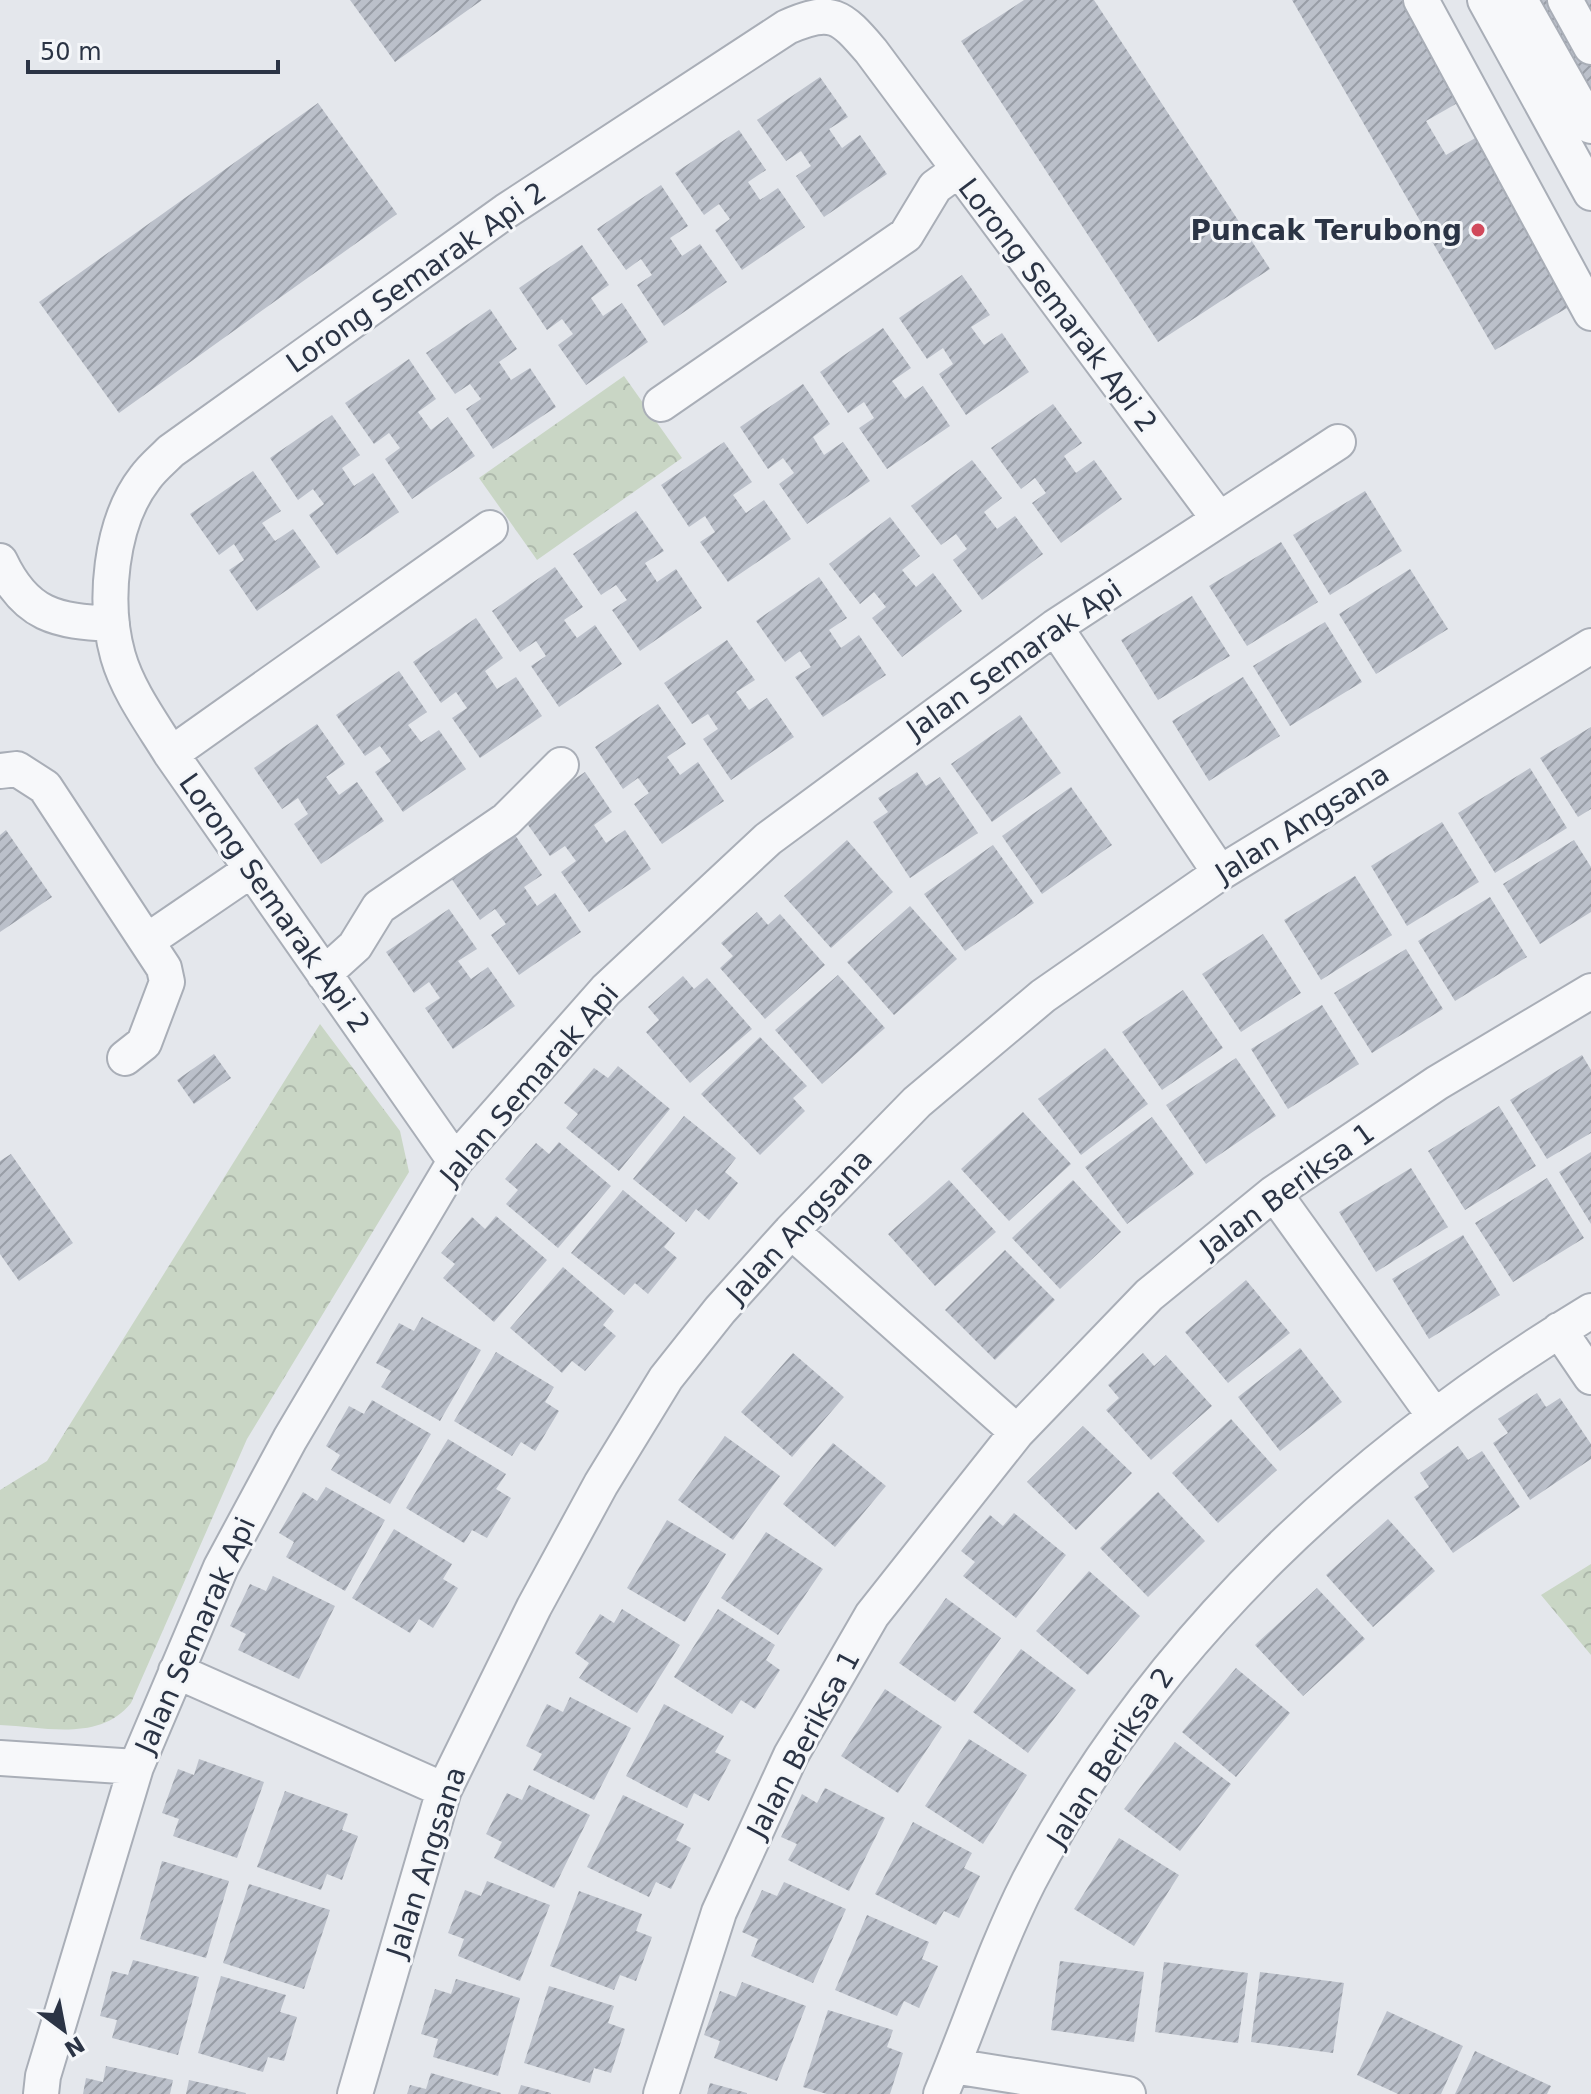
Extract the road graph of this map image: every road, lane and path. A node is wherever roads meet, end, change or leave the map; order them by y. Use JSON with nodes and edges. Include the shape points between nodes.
{"nodes":[{"id":1,"x":1421,"y":0,"type":"edge"},
{"id":2,"x":1485,"y":0,"type":"edge"},
{"id":3,"x":1520,"y":0,"type":"edge"},
{"id":4,"x":1565,"y":0,"type":"edge"},
{"id":5,"x":1591,"y":47,"type":"edge"},
{"id":6,"x":1591,"y":126,"type":"edge"},
{"id":7,"x":957,"y":171,"type":"junction"},
{"id":8,"x":1591,"y":193,"type":"edge"},
{"id":9,"x":1591,"y":313,"type":"edge"},
{"id":10,"x":661,"y":404,"type":"dead end"},
{"id":11,"x":1338,"y":442,"type":"dead end"},
{"id":12,"x":1218,"y":518,"type":"junction"},
{"id":13,"x":490,"y":528,"type":"dead end"},
{"id":14,"x":0,"y":561,"type":"edge"},
{"id":15,"x":112,"y":624,"type":"junction"},
{"id":16,"x":1055,"y":627,"type":"junction"},
{"id":17,"x":1591,"y":646,"type":"edge"},
{"id":18,"x":171,"y":754,"type":"junction"},
{"id":19,"x":561,"y":765,"type":"dead end"},
{"id":20,"x":0,"y":771,"type":"edge"},
{"id":21,"x":251,"y":870,"type":"junction"},
{"id":22,"x":1220,"y":873,"type":"junction"},
{"id":23,"x":147,"y":941,"type":"junction"},
{"id":24,"x":324,"y":974,"type":"junction"},
{"id":25,"x":1591,"y":991,"type":"edge"},
{"id":26,"x":125,"y":1058,"type":"dead end"},
{"id":27,"x":455,"y":1161,"type":"junction"},
{"id":28,"x":1274,"y":1193,"type":"junction"},
{"id":29,"x":791,"y":1231,"type":"junction"},
{"id":30,"x":1591,"y":1311,"type":"edge"},
{"id":31,"x":1559,"y":1330,"type":"junction"},
{"id":32,"x":1591,"y":1377,"type":"edge"},
{"id":33,"x":1433,"y":1414,"type":"junction"},
{"id":34,"x":1017,"y":1432,"type":"junction"},
{"id":35,"x":176,"y":1671,"type":"junction"},
{"id":36,"x":0,"y":1758,"type":"edge"},
{"id":37,"x":136,"y":1767,"type":"junction"},
{"id":38,"x":444,"y":1790,"type":"junction"},
{"id":39,"x":947,"y":2080,"type":"edge"},
{"id":40,"x":41,"y":2094,"type":"edge"},
{"id":41,"x":355,"y":2094,"type":"edge"},
{"id":42,"x":661,"y":2094,"type":"edge"},
{"id":43,"x":1128,"y":2094,"type":"edge"}],
"edges":[{"from":1,"to":9,"type":"street"},
{"from":2,"to":8,"type":"street"},
{"from":3,"to":6,"type":"street"},
{"from":4,"to":5,"type":"street"},
{"from":7,"to":10,"type":"street","via":[[935,187],[906,235]]},
{"from":7,"to":12,"type":"street","name":"Lorong Semarak Api 2"},
{"from":7,"to":15,"type":"street","name":"Lorong Semarak Api 2","via":[[849,25],[831,15],[787,27],[506,211],[171,451],[145,478],[127,508],[116,548]]},
{"from":11,"to":12,"type":"street","name":"Jalan Semarak Api"},
{"from":12,"to":16,"type":"street","name":"Jalan Semarak Api"},
{"from":13,"to":18,"type":"street"},
{"from":14,"to":15,"type":"street","via":[[26,600],[44,614]]},
{"from":15,"to":18,"type":"street","name":"Lorong Semarak Api 2","via":[[118,657]]},
{"from":16,"to":22,"type":"street"},
{"from":16,"to":27,"type":"street","name":"Jalan Semarak Api","via":[[768,839],[606,990]]},
{"from":17,"to":22,"type":"street","name":"Jalan Angsana"},
{"from":18,"to":21,"type":"street","name":"Lorong Semarak Api 2"},
{"from":19,"to":24,"type":"street","via":[[506,820],[379,907],[355,946]]},
{"from":20,"to":23,"type":"street","via":[[17,769],[45,787]]},
{"from":21,"to":23,"type":"street"},
{"from":21,"to":24,"type":"street","name":"Lorong Semarak Api 2"},
{"from":22,"to":29,"type":"street","name":"Jalan Angsana","via":[[1032,1005],[917,1102]]},
{"from":23,"to":26,"type":"street","via":[[167,982],[144,1043]]},
{"from":24,"to":27,"type":"street","name":"Lorong Semarak Api 2"},
{"from":25,"to":28,"type":"street","name":"Jalan Beriksa 1","via":[[1437,1083]]},
{"from":27,"to":35,"type":"street","name":"Jalan Semarak Api","via":[[252,1507]]},
{"from":28,"to":33,"type":"street"},
{"from":28,"to":34,"type":"street","name":"Jalan Beriksa 1","via":[[1149,1295]]},
{"from":29,"to":34,"type":"street"},
{"from":29,"to":38,"type":"street","name":"Jalan Angsana","via":[[720,1310],[658,1391],[534,1607]]},
{"from":30,"to":31,"type":"street","name":"Jalan Beriksa 2"},
{"from":31,"to":32,"type":"street"},
{"from":31,"to":33,"type":"street","name":"Jalan Beriksa 2"},
{"from":33,"to":39,"type":"street","name":"Jalan Beriksa 2","via":[[1271,1556],[1174,1660],[1110,1748],[1029,1882]]},
{"from":34,"to":42,"type":"street","name":"Jalan Beriksa 1","via":[[872,1615],[791,1755],[719,1912]]},
{"from":35,"to":37,"type":"street","name":"Jalan Semarak Api"},
{"from":35,"to":38,"type":"street"},
{"from":36,"to":37,"type":"street"},
{"from":37,"to":40,"type":"street","name":"Jalan Semarak Api"},
{"from":38,"to":41,"type":"street","name":"Jalan Angsana"},
{"from":39,"to":43,"type":"street"}]}
